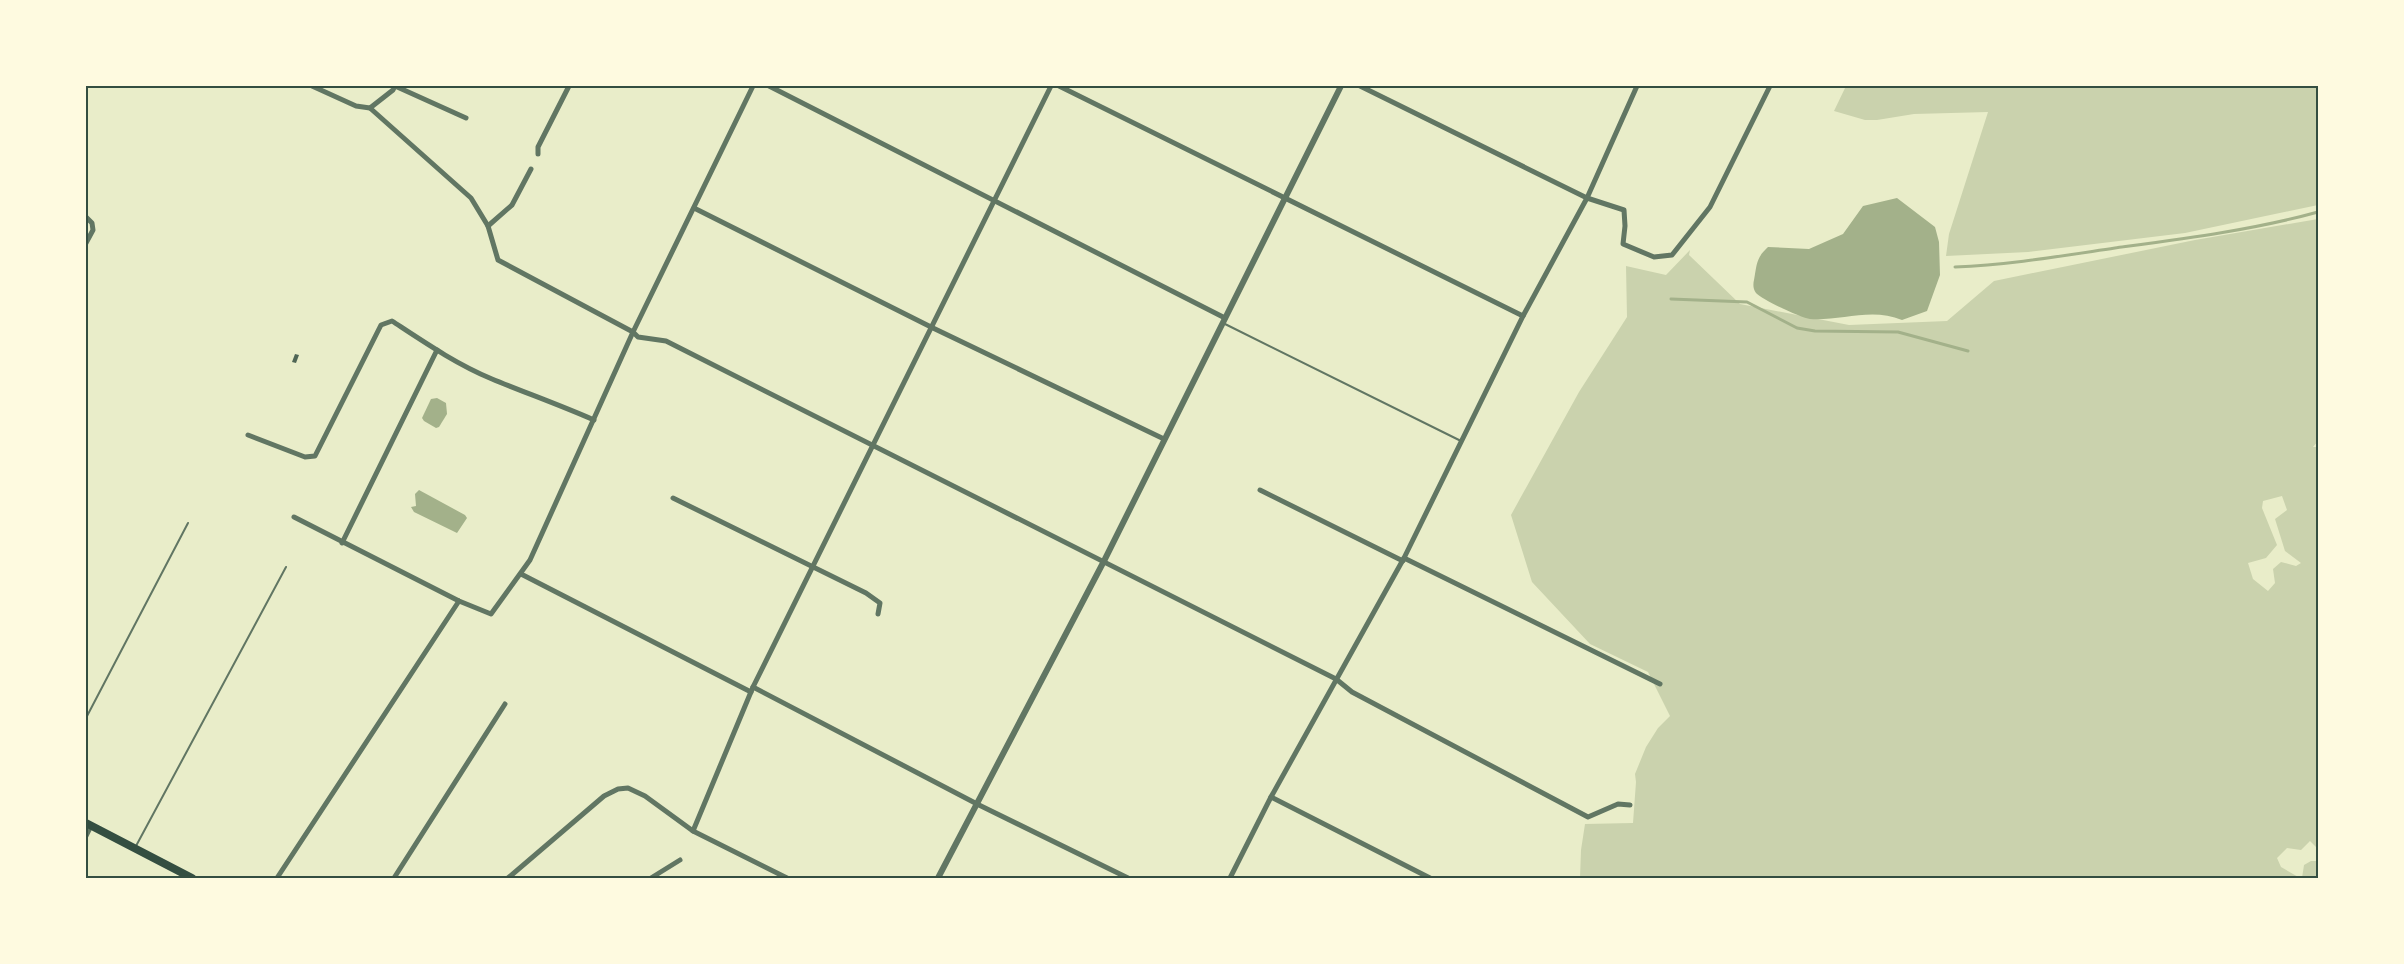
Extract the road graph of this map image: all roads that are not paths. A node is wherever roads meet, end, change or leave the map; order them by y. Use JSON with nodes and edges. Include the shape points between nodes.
{"nodes":[{"id":1,"x":312,"y":86,"type":"edge"},
{"id":2,"x":395,"y":86,"type":"edge"},
{"id":3,"x":568,"y":86,"type":"edge"},
{"id":4,"x":753,"y":86,"type":"edge"},
{"id":5,"x":769,"y":86,"type":"edge"},
{"id":6,"x":1051,"y":86,"type":"edge"},
{"id":7,"x":1059,"y":86,"type":"edge"},
{"id":8,"x":1341,"y":86,"type":"edge"},
{"id":9,"x":1360,"y":86,"type":"edge"},
{"id":10,"x":1636,"y":86,"type":"edge"},
{"id":11,"x":1770,"y":86,"type":"edge"},
{"id":12,"x":370,"y":108,"type":"junction"},
{"id":13,"x":466,"y":118,"type":"dead end"},
{"id":14,"x":538,"y":154,"type":"dead end"},
{"id":15,"x":531,"y":169,"type":"dead end"},
{"id":16,"x":1285,"y":198,"type":"junction"},
{"id":17,"x":1587,"y":198,"type":"junction"},
{"id":18,"x":994,"y":201,"type":"junction"},
{"id":19,"x":694,"y":208,"type":"junction"},
{"id":20,"x":86,"y":217,"type":"edge"},
{"id":21,"x":488,"y":226,"type":"junction"},
{"id":22,"x":86,"y":243,"type":"edge"},
{"id":23,"x":1523,"y":316,"type":"junction"},
{"id":24,"x":1224,"y":320,"type":"junction"},
{"id":25,"x":933,"y":327,"type":"junction"},
{"id":26,"x":633,"y":332,"type":"junction"},
{"id":27,"x":437,"y":350,"type":"junction"},
{"id":28,"x":594,"y":420,"type":"junction"},
{"id":29,"x":248,"y":435,"type":"dead end"},
{"id":30,"x":1164,"y":439,"type":"junction"},
{"id":31,"x":1461,"y":441,"type":"junction"},
{"id":32,"x":872,"y":446,"type":"junction"},
{"id":33,"x":1260,"y":490,"type":"dead end"},
{"id":34,"x":673,"y":498,"type":"dead end"},
{"id":35,"x":294,"y":517,"type":"dead end"},
{"id":36,"x":188,"y":523,"type":"dead end"},
{"id":37,"x":342,"y":543,"type":"junction"},
{"id":38,"x":1404,"y":559,"type":"junction"},
{"id":39,"x":1104,"y":561,"type":"junction"},
{"id":40,"x":811,"y":566,"type":"junction"},
{"id":41,"x":286,"y":567,"type":"dead end"},
{"id":42,"x":521,"y":574,"type":"junction"},
{"id":43,"x":459,"y":601,"type":"junction"},
{"id":44,"x":878,"y":614,"type":"dead end"},
{"id":45,"x":1336,"y":679,"type":"junction"},
{"id":46,"x":1660,"y":684,"type":"dead end"},
{"id":47,"x":752,"y":690,"type":"junction"},
{"id":48,"x":506,"y":704,"type":"dead end"},
{"id":49,"x":86,"y":718,"type":"edge"},
{"id":50,"x":1271,"y":797,"type":"junction"},
{"id":51,"x":979,"y":805,"type":"junction"},
{"id":52,"x":1630,"y":805,"type":"dead end"},
{"id":53,"x":88,"y":824,"type":"edge"},
{"id":54,"x":693,"y":831,"type":"junction"},
{"id":55,"x":86,"y":836,"type":"edge"},
{"id":56,"x":134,"y":848,"type":"junction"},
{"id":57,"x":680,"y":860,"type":"dead end"},
{"id":58,"x":1124,"y":878,"type":"edge"},
{"id":59,"x":192,"y":879,"type":"edge"},
{"id":60,"x":277,"y":879,"type":"edge"},
{"id":61,"x":394,"y":879,"type":"edge"},
{"id":62,"x":508,"y":879,"type":"edge"},
{"id":63,"x":651,"y":879,"type":"edge"},
{"id":64,"x":787,"y":879,"type":"edge"},
{"id":65,"x":938,"y":879,"type":"edge"},
{"id":66,"x":1230,"y":879,"type":"edge"},
{"id":67,"x":1430,"y":879,"type":"edge"}],
"edges":[{"from":1,"to":12,"type":"street","via":[[356,106]]},
{"from":2,"to":12,"type":"street"},
{"from":2,"to":13,"type":"street"},
{"from":3,"to":14,"type":"street"},
{"from":4,"to":19,"type":"street"},
{"from":5,"to":18,"type":"street"},
{"from":6,"to":18,"type":"street"},
{"from":7,"to":16,"type":"street"},
{"from":8,"to":16,"type":"street"},
{"from":9,"to":17,"type":"street"},
{"from":10,"to":17,"type":"street"},
{"from":11,"to":17,"type":"street","via":[[1710,207],[1672,255],[1654,257],[1623,244],[1624,210]]},
{"from":12,"to":21,"type":"street","via":[[471,198]]},
{"from":15,"to":21,"type":"street","via":[[512,206]]},
{"from":16,"to":23,"type":"street"},
{"from":16,"to":24,"type":"street"},
{"from":17,"to":23,"type":"street"},
{"from":18,"to":24,"type":"street"},
{"from":18,"to":25,"type":"street"},
{"from":19,"to":25,"type":"street"},
{"from":19,"to":26,"type":"street"},
{"from":20,"to":22,"type":"street","via":[[93,230]]},
{"from":21,"to":26,"type":"street","via":[[498,260]]},
{"from":23,"to":31,"type":"street"},
{"from":24,"to":30,"type":"street"},
{"from":24,"to":31,"type":"lane"},
{"from":25,"to":30,"type":"street"},
{"from":25,"to":32,"type":"street"},
{"from":26,"to":28,"type":"street"},
{"from":26,"to":32,"type":"street","via":[[638,338],[666,341]]},
{"from":27,"to":28,"type":"street","via":[[490,379]]},
{"from":27,"to":29,"type":"street","via":[[392,321],[381,325],[315,456],[305,457]]},
{"from":27,"to":37,"type":"street"},
{"from":28,"to":42,"type":"street"},
{"from":30,"to":39,"type":"street"},
{"from":31,"to":38,"type":"street"},
{"from":32,"to":39,"type":"street"},
{"from":32,"to":40,"type":"street"},
{"from":33,"to":38,"type":"street"},
{"from":34,"to":40,"type":"street"},
{"from":35,"to":37,"type":"street"},
{"from":36,"to":49,"type":"lane"},
{"from":37,"to":43,"type":"street"},
{"from":38,"to":45,"type":"street"},
{"from":38,"to":46,"type":"street"},
{"from":39,"to":45,"type":"street"},
{"from":39,"to":51,"type":"street"},
{"from":40,"to":44,"type":"street","via":[[867,593],[880,603]]},
{"from":40,"to":47,"type":"street"},
{"from":41,"to":56,"type":"lane"},
{"from":42,"to":43,"type":"street","via":[[491,614]]},
{"from":42,"to":47,"type":"street"},
{"from":43,"to":60,"type":"street"},
{"from":45,"to":50,"type":"street"},
{"from":45,"to":52,"type":"street","via":[[1352,692],[1588,817],[1618,804]]},
{"from":47,"to":51,"type":"street"},
{"from":47,"to":54,"type":"street"},
{"from":48,"to":61,"type":"street"},
{"from":50,"to":66,"type":"street"},
{"from":50,"to":67,"type":"street"},
{"from":51,"to":58,"type":"street"},
{"from":51,"to":65,"type":"street"},
{"from":53,"to":55,"type":"street"},
{"from":53,"to":56,"type":"main road"},
{"from":54,"to":62,"type":"street","via":[[645,796],[628,788],[618,789],[604,796]]},
{"from":54,"to":64,"type":"street"},
{"from":56,"to":59,"type":"main road"},
{"from":57,"to":63,"type":"street"}]}
